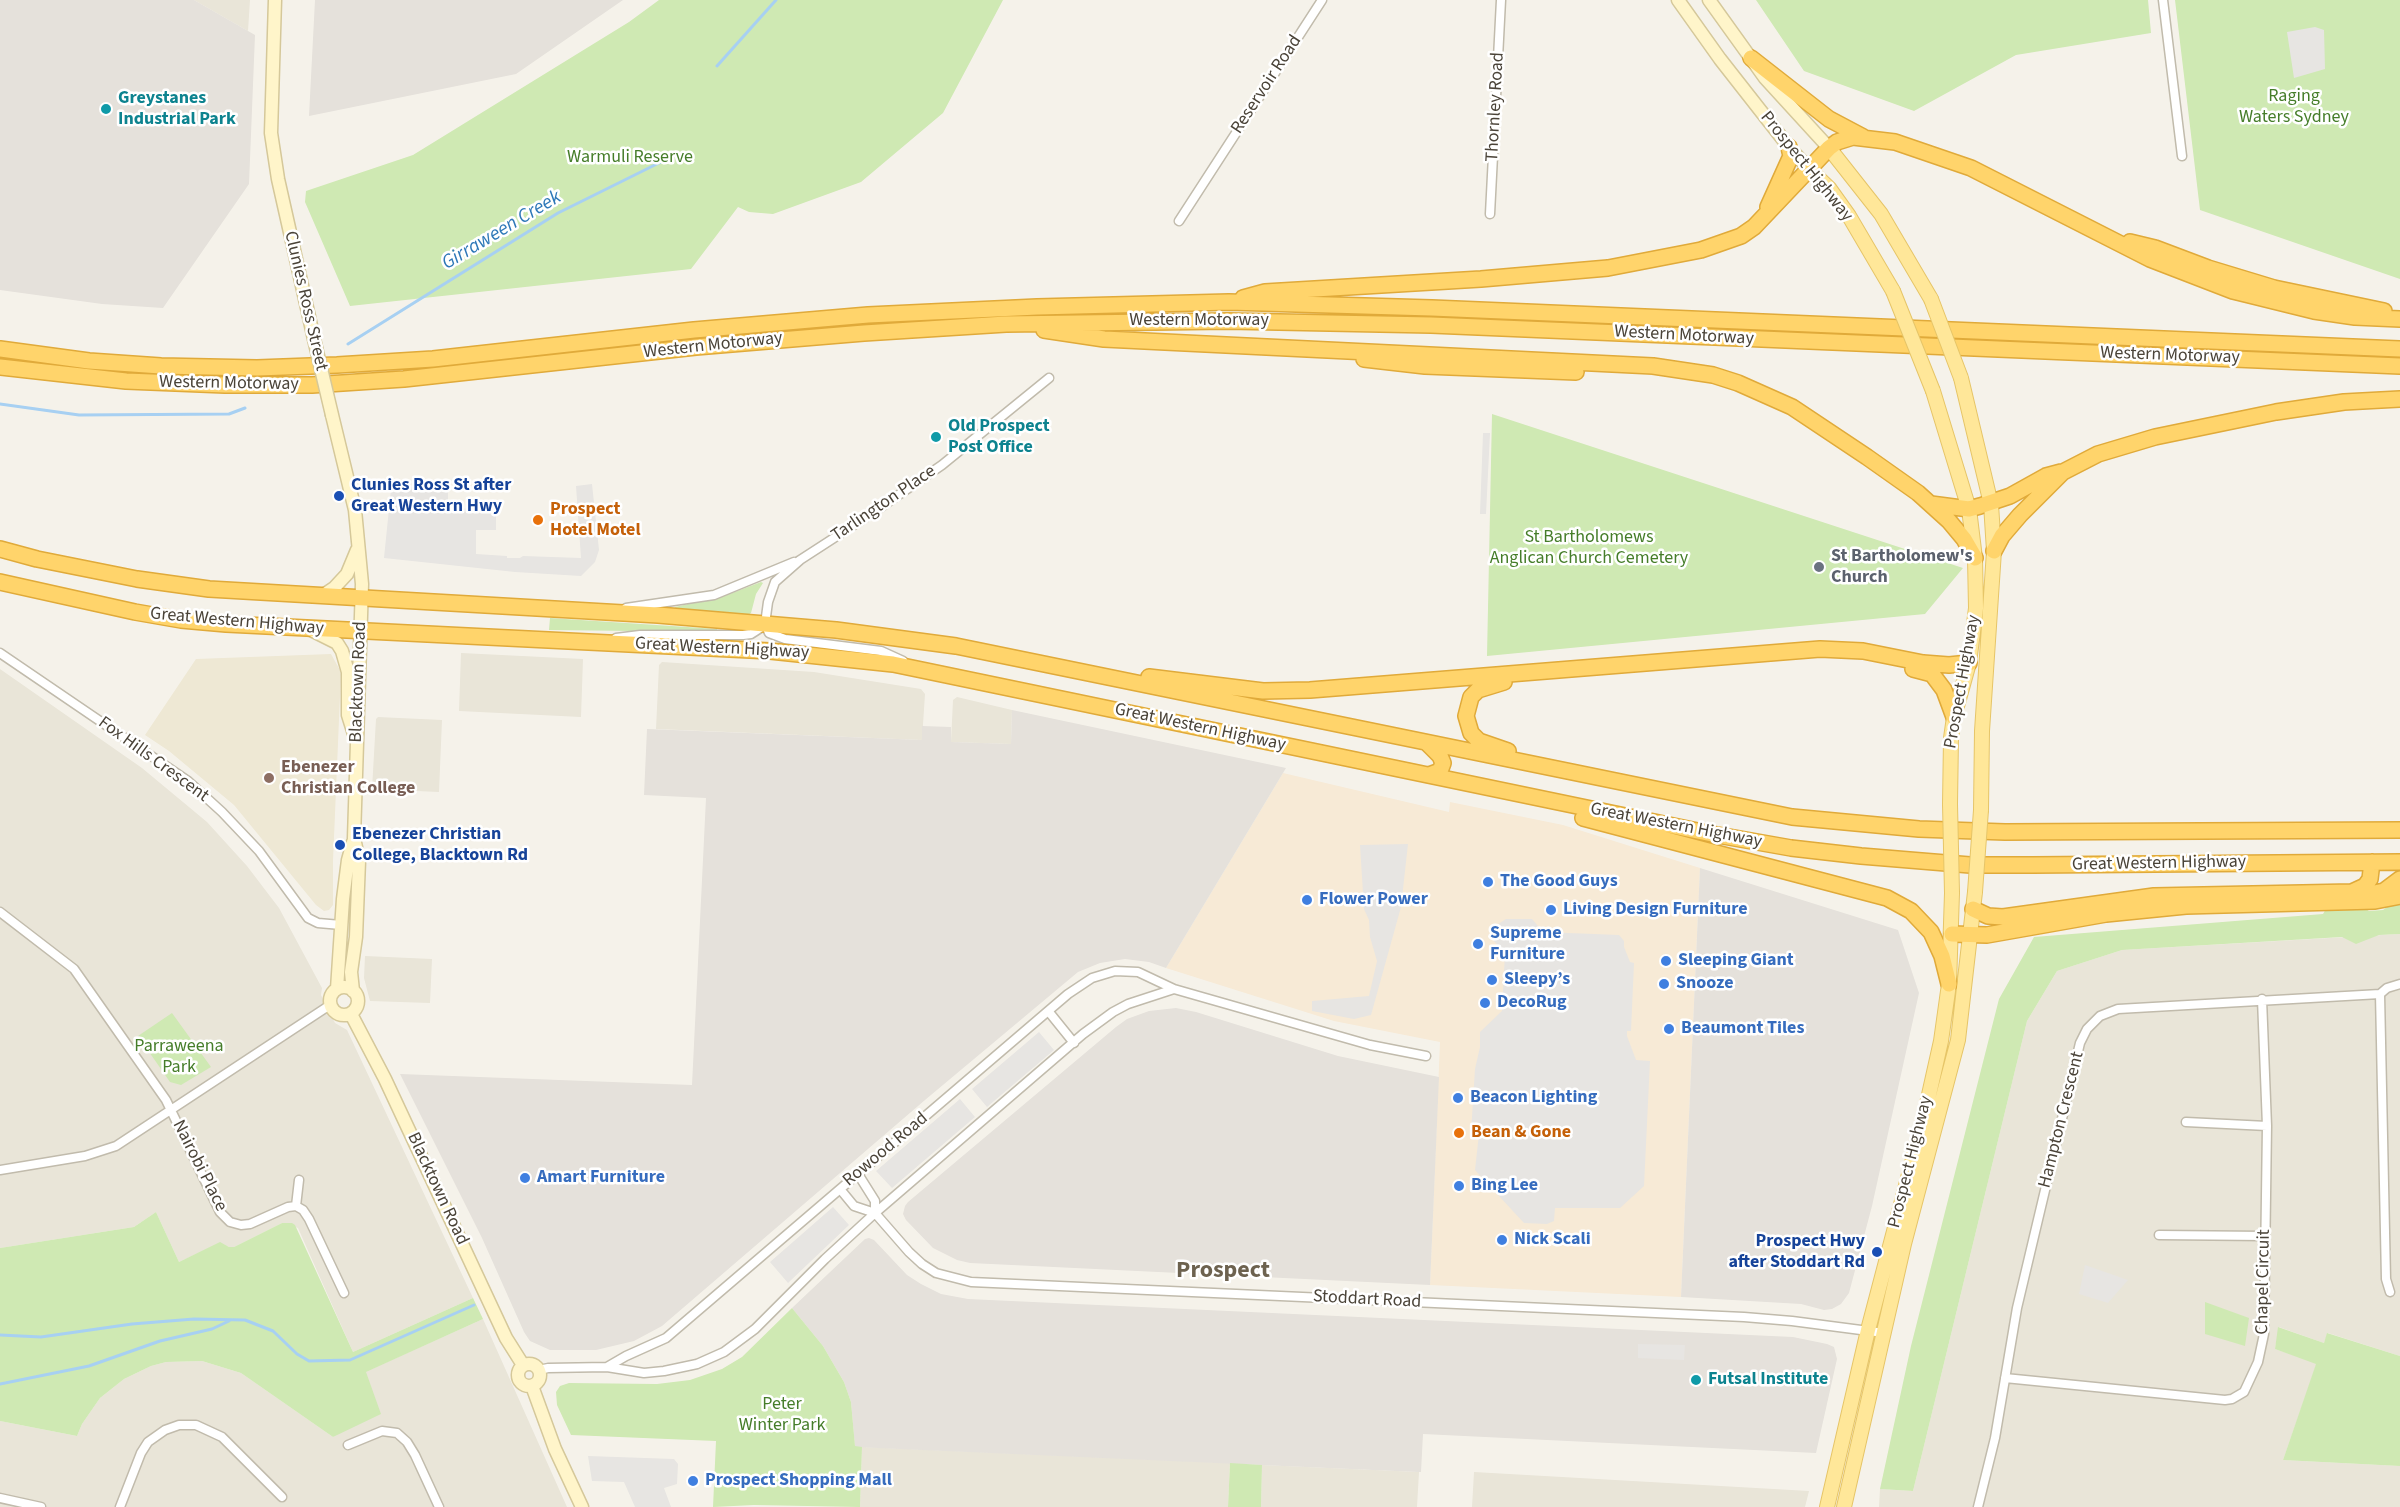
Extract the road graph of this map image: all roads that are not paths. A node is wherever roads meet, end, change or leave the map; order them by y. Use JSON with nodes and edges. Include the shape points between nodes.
{"nodes":[{"id":1,"x":275,"y":0,"type":"edge"},
{"id":2,"x":1322,"y":0,"type":"edge"},
{"id":3,"x":1501,"y":0,"type":"edge"},
{"id":4,"x":1678,"y":0,"type":"edge"},
{"id":5,"x":1709,"y":0,"type":"edge"},
{"id":6,"x":2163,"y":0,"type":"edge"},
{"id":7,"x":1751,"y":58,"type":"junction"},
{"id":8,"x":1864,"y":137,"type":"junction"},
{"id":9,"x":1789,"y":147,"type":"junction"},
{"id":10,"x":1829,"y":148,"type":"junction"},
{"id":11,"x":2182,"y":156,"type":"dead end"},
{"id":12,"x":1810,"y":170,"type":"junction"},
{"id":13,"x":1490,"y":214,"type":"dead end"},
{"id":14,"x":1764,"y":215,"type":"junction"},
{"id":15,"x":1179,"y":221,"type":"dead end"},
{"id":16,"x":1229,"y":302,"type":"junction"},
{"id":17,"x":2400,"y":317,"type":"edge"},
{"id":18,"x":1006,"y":324,"type":"junction"},
{"id":19,"x":2400,"y":348,"type":"edge"},
{"id":20,"x":0,"y":349,"type":"edge"},
{"id":21,"x":0,"y":366,"type":"edge"},
{"id":22,"x":2400,"y":366,"type":"edge"},
{"id":23,"x":1048,"y":378,"type":"dead end"},
{"id":24,"x":2400,"y":399,"type":"edge"},
{"id":25,"x":2063,"y":471,"type":"junction"},
{"id":26,"x":1930,"y":504,"type":"junction"},
{"id":27,"x":1991,"y":504,"type":"junction"},
{"id":28,"x":1969,"y":509,"type":"junction"},
{"id":29,"x":359,"y":543,"type":"junction"},
{"id":30,"x":0,"y":549,"type":"edge"},
{"id":31,"x":1994,"y":551,"type":"junction"},
{"id":32,"x":1975,"y":558,"type":"junction"},
{"id":33,"x":800,"y":560,"type":"junction"},
{"id":34,"x":0,"y":582,"type":"edge"},
{"id":35,"x":321,"y":596,"type":"junction"},
{"id":36,"x":362,"y":599,"type":"junction"},
{"id":37,"x":596,"y":612,"type":"junction"},
{"id":38,"x":765,"y":624,"type":"junction"},
{"id":39,"x":310,"y":630,"type":"junction"},
{"id":40,"x":361,"y":632,"type":"junction"},
{"id":41,"x":577,"y":642,"type":"junction"},
{"id":42,"x":0,"y":653,"type":"edge"},
{"id":43,"x":1969,"y":663,"type":"junction"},
{"id":44,"x":1054,"y":666,"type":"junction"},
{"id":45,"x":920,"y":669,"type":"junction"},
{"id":46,"x":1954,"y":717,"type":"junction"},
{"id":47,"x":357,"y":741,"type":"junction"},
{"id":48,"x":1427,"y":744,"type":"junction"},
{"id":49,"x":1430,"y":775,"type":"junction"},
{"id":50,"x":1606,"y":780,"type":"junction"},
{"id":51,"x":1496,"y":790,"type":"junction"},
{"id":52,"x":2400,"y":830,"type":"edge"},
{"id":53,"x":354,"y":838,"type":"junction"},
{"id":54,"x":2372,"y":862,"type":"junction"},
{"id":55,"x":2400,"y":862,"type":"edge"},
{"id":56,"x":2400,"y":879,"type":"edge"},
{"id":57,"x":358,"y":884,"type":"junction"},
{"id":58,"x":2352,"y":892,"type":"junction"},
{"id":59,"x":2400,"y":896,"type":"edge"},
{"id":60,"x":1973,"y":909,"type":"junction"},
{"id":61,"x":0,"y":912,"type":"edge"},
{"id":62,"x":341,"y":925,"type":"junction"},
{"id":63,"x":1952,"y":934,"type":"junction"},
{"id":64,"x":1970,"y":935,"type":"junction"},
{"id":65,"x":353,"y":957,"type":"junction"},
{"id":66,"x":1949,"y":984,"type":"junction"},
{"id":67,"x":2400,"y":984,"type":"edge"},
{"id":68,"x":337,"y":989,"type":"junction"},
{"id":69,"x":1174,"y":989,"type":"junction"},
{"id":70,"x":353,"y":991,"type":"junction"},
{"id":71,"x":2380,"y":994,"type":"junction"},
{"id":72,"x":2262,"y":999,"type":"junction"},
{"id":73,"x":330,"y":1005,"type":"junction"},
{"id":74,"x":1048,"y":1012,"type":"junction"},
{"id":75,"x":351,"y":1014,"type":"junction"},
{"id":76,"x":1074,"y":1042,"type":"junction"},
{"id":77,"x":1426,"y":1056,"type":"dead end"},
{"id":78,"x":171,"y":1111,"type":"junction"},
{"id":79,"x":2186,"y":1122,"type":"dead end"},
{"id":80,"x":2266,"y":1126,"type":"junction"},
{"id":81,"x":0,"y":1170,"type":"edge"},
{"id":82,"x":858,"y":1174,"type":"junction"},
{"id":83,"x":299,"y":1180,"type":"dead end"},
{"id":84,"x":840,"y":1189,"type":"junction"},
{"id":85,"x":296,"y":1206,"type":"junction"},
{"id":86,"x":875,"y":1213,"type":"junction"},
{"id":87,"x":2159,"y":1235,"type":"dead end"},
{"id":88,"x":2265,"y":1236,"type":"junction"},
{"id":89,"x":2390,"y":1292,"type":"dead end"},
{"id":90,"x":344,"y":1293,"type":"dead end"},
{"id":91,"x":1868,"y":1330,"type":"junction"},
{"id":92,"x":1884,"y":1332,"type":"junction"},
{"id":93,"x":523,"y":1365,"type":"junction"},
{"id":94,"x":607,"y":1367,"type":"junction"},
{"id":95,"x":539,"y":1370,"type":"junction"},
{"id":96,"x":2005,"y":1378,"type":"junction"},
{"id":97,"x":532,"y":1386,"type":"junction"},
{"id":98,"x":348,"y":1445,"type":"dead end"},
{"id":99,"x":282,"y":1497,"type":"dead end"},
{"id":100,"x":0,"y":1498,"type":"edge"},
{"id":101,"x":41,"y":1507,"type":"edge"},
{"id":102,"x":120,"y":1507,"type":"edge"},
{"id":103,"x":439,"y":1507,"type":"edge"},
{"id":104,"x":582,"y":1507,"type":"edge"},
{"id":105,"x":1827,"y":1507,"type":"edge"},
{"id":106,"x":1844,"y":1507,"type":"edge"},
{"id":107,"x":1978,"y":1507,"type":"edge"}],
"edges":[{"from":1,"to":29,"type":"main road","name":"Clunies Ross Street","bridge":true,"via":[[273,153],[355,510]]},
{"from":2,"to":15,"type":"street","name":"Reservoir Road"},
{"from":3,"to":13,"type":"street","name":"Thornley Road"},
{"from":4,"to":9,"type":"main road","name":"Prospect Highway"},
{"from":5,"to":7,"type":"main road","name":"Prospect Highway"},
{"from":6,"to":11,"type":"street"},
{"from":7,"to":8,"type":"highway","via":[[1829,119]]},
{"from":7,"to":10,"type":"main road","name":"Prospect Highway"},
{"from":8,"to":10,"type":"highway","via":[[1845,139]]},
{"from":8,"to":17,"type":"highway","via":[[1895,142],[1971,168],[2182,273],[2233,291],[2335,314]]},
{"from":9,"to":12,"type":"main road","name":"Prospect Highway"},
{"from":9,"to":14,"type":"highway","via":[[1791,156]]},
{"from":10,"to":12,"type":"highway"},
{"from":10,"to":27,"type":"main road","name":"Prospect Highway","bridge":true,"via":[[1881,214],[1931,299],[1961,378]]},
{"from":12,"to":14,"type":"highway"},
{"from":12,"to":28,"type":"main road","name":"Prospect Highway","bridge":true,"via":[[1849,216],[1893,291],[1934,391]]},
{"from":14,"to":16,"type":"highway","via":[[1741,236],[1724,243],[1632,264],[1492,278],[1265,292]]},
{"from":16,"to":19,"type":"highway","name":"Western Motorway"},
{"from":16,"to":20,"type":"highway","name":"Western Motorway","via":[[867,315],[433,359],[302,367],[161,366]]},
{"from":18,"to":21,"type":"highway","name":"Western Motorway","via":[[780,339],[404,379],[312,385],[126,381]]},
{"from":18,"to":22,"type":"highway","name":"Western Motorway","via":[[1379,323]]},
{"from":18,"to":26,"type":"highway","via":[[1104,339],[1653,366],[1713,375],[1792,407]]},
{"from":23,"to":33,"type":"street","name":"Tarlington Place","via":[[942,465]]},
{"from":24,"to":25,"type":"highway","via":[[2344,402],[2238,419],[2133,443]]},
{"from":25,"to":27,"type":"highway"},
{"from":25,"to":31,"type":"highway","via":[[2020,515]]},
{"from":26,"to":28,"type":"highway"},
{"from":26,"to":32,"type":"highway","via":[[1964,539]]},
{"from":27,"to":28,"type":"highway"},
{"from":27,"to":31,"type":"main road","name":"Prospect Highway"},
{"from":28,"to":32,"type":"main road","name":"Prospect Highway"},
{"from":29,"to":35,"type":"main road","via":[[347,574]]},
{"from":29,"to":36,"type":"main road","name":"Clunies Ross Street"},
{"from":30,"to":35,"type":"highway","name":"Great Western Highway","via":[[137,579]]},
{"from":31,"to":60,"type":"main road","name":"Prospect Highway","bridge":true},
{"from":32,"to":43,"type":"main road","name":"Prospect Highway","via":[[1976,608]]},
{"from":33,"to":37,"type":"street","name":"Tarlington Place","via":[[714,595]]},
{"from":33,"to":38,"type":"street","name":"Tarlington Place","via":[[775,582]]},
{"from":34,"to":39,"type":"highway","name":"Great Western Highway","via":[[181,620]]},
{"from":35,"to":36,"type":"highway","name":"Great Western Highway"},
{"from":36,"to":37,"type":"highway","name":"Great Western Highway"},
{"from":36,"to":40,"type":"main road","name":"Blacktown Road"},
{"from":37,"to":38,"type":"highway","name":"Great Western Highway"},
{"from":38,"to":41,"type":"street","via":[[743,635],[640,635]]},
{"from":38,"to":44,"type":"highway","name":"Great Western Highway","via":[[956,646]]},
{"from":38,"to":45,"type":"street","via":[[769,633],[779,638],[881,651]]},
{"from":39,"to":40,"type":"highway","name":"Great Western Highway"},
{"from":39,"to":47,"type":"main road","via":[[337,643],[342,651],[348,672],[348,715]]},
{"from":40,"to":41,"type":"highway","name":"Great Western Highway"},
{"from":40,"to":47,"type":"main road","name":"Blacktown Road"},
{"from":41,"to":45,"type":"highway","name":"Great Western Highway","via":[[835,656]]},
{"from":42,"to":62,"type":"street","name":"Fox Hills Crescent","via":[[188,781],[259,851],[308,918]]},
{"from":43,"to":44,"type":"highway","via":[[1948,665],[1863,651],[1804,650],[1390,685],[1263,691]]},
{"from":43,"to":46,"type":"main road","name":"Prospect Highway"},
{"from":44,"to":48,"type":"highway","name":"Great Western Highway"},
{"from":45,"to":49,"type":"highway","name":"Great Western Highway"},
{"from":46,"to":50,"type":"highway","via":[[1944,690],[1932,674],[1835,656],[1502,682],[1478,690],[1471,697],[1466,716],[1479,741]]},
{"from":46,"to":63,"type":"main road","name":"Prospect Highway","bridge":true,"via":[[1950,804]]},
{"from":47,"to":53,"type":"main road","name":"Blacktown Road"},
{"from":48,"to":49,"type":"highway","via":[[1443,763],[1440,771]]},
{"from":48,"to":50,"type":"highway","name":"Great Western Highway"},
{"from":49,"to":51,"type":"highway","name":"Great Western Highway"},
{"from":50,"to":52,"type":"highway","name":"Great Western Highway","via":[[1792,818],[1919,829]]},
{"from":51,"to":54,"type":"highway","name":"Great Western Highway","via":[[1712,834],[1861,856],[2033,866]]},
{"from":51,"to":66,"type":"highway","via":[[1572,815],[1887,898],[1911,911],[1931,932]]},
{"from":53,"to":57,"type":"main road","name":"Blacktown Road"},
{"from":53,"to":62,"type":"main road","name":"Blacktown Road"},
{"from":54,"to":55,"type":"highway","name":"Great Western Highway"},
{"from":54,"to":58,"type":"highway","via":[[2370,879]]},
{"from":56,"to":58,"type":"highway","via":[[2384,891]]},
{"from":57,"to":62,"type":"main road","via":[[351,916]]},
{"from":57,"to":65,"type":"main road","name":"Blacktown Road"},
{"from":58,"to":60,"type":"highway","via":[[2154,896],[2003,917]]},
{"from":59,"to":64,"type":"highway","via":[[2374,901],[2186,906]]},
{"from":60,"to":64,"type":"main road","name":"Prospect Highway"},
{"from":61,"to":78,"type":"street","via":[[74,969]]},
{"from":62,"to":65,"type":"main road","via":[[350,934]]},
{"from":62,"to":68,"type":"main road","name":"Blacktown Road"},
{"from":63,"to":64,"type":"highway"},
{"from":63,"to":66,"type":"main road","name":"Prospect Highway"},
{"from":64,"to":92,"type":"main road","name":"Prospect Highway","via":[[1958,1040]]},
{"from":65,"to":70,"type":"main road","name":"Blacktown Road"},
{"from":66,"to":91,"type":"main road","name":"Prospect Highway","via":[[1926,1106]]},
{"from":67,"to":71,"type":"street","name":"Hampton Crescent"},
{"from":68,"to":70,"type":"main road"},
{"from":68,"to":73,"type":"main road"},
{"from":69,"to":74,"type":"street","name":"Rowood Road","via":[[1138,972],[1114,971],[1081,984]]},
{"from":69,"to":76,"type":"street","name":"Rowood Road","via":[[1113,1012]]},
{"from":69,"to":77,"type":"street","name":"Rowood Road","via":[[1370,1045]]},
{"from":70,"to":75,"type":"main road","via":[[358,1003]]},
{"from":71,"to":72,"type":"street","name":"Hampton Crescent"},
{"from":71,"to":89,"type":"street","via":[[2386,1279]]},
{"from":72,"to":80,"type":"street","name":"Chapel Circuit"},
{"from":72,"to":96,"type":"street","name":"Hampton Crescent","via":[[2118,1009],[2100,1016],[2087,1029],[2080,1043],[2017,1308]]},
{"from":73,"to":75,"type":"main road","via":[[339,1015]]},
{"from":73,"to":78,"type":"street"},
{"from":74,"to":76,"type":"street"},
{"from":74,"to":82,"type":"street","name":"Rowood Road"},
{"from":75,"to":93,"type":"main road","name":"Blacktown Road","via":[[506,1338]]},
{"from":76,"to":86,"type":"street","name":"Rowood Road"},
{"from":78,"to":81,"type":"street","via":[[103,1152]]},
{"from":78,"to":85,"type":"street","name":"Nairobi Place","via":[[220,1212],[230,1222],[250,1224]]},
{"from":79,"to":80,"type":"street"},
{"from":80,"to":88,"type":"street","name":"Chapel Circuit"},
{"from":82,"to":84,"type":"street","name":"Rowood Road"},
{"from":82,"to":86,"type":"street","name":"Stoddart Road","via":[[875,1201]]},
{"from":83,"to":85,"type":"street"},
{"from":84,"to":86,"type":"street","name":"Stoddart Road","via":[[854,1206]]},
{"from":84,"to":94,"type":"street","name":"Rowood Road","via":[[666,1338]]},
{"from":85,"to":90,"type":"street","via":[[309,1219]]},
{"from":86,"to":91,"type":"street","name":"Stoddart Road","via":[[922,1264],[936,1273],[971,1282],[1733,1317]]},
{"from":86,"to":94,"type":"street","name":"Rowood Road","via":[[755,1329],[724,1352],[697,1364],[664,1371],[644,1373]]},
{"from":87,"to":88,"type":"street"},
{"from":88,"to":96,"type":"street","name":"Chapel Circuit","via":[[2264,1334],[2251,1380],[2239,1396],[2225,1400]]},
{"from":91,"to":92,"type":"street","name":"Stoddart Road"},
{"from":91,"to":105,"type":"main road","name":"Prospect Highway"},
{"from":92,"to":106,"type":"main road","name":"Prospect Highway"},
{"from":93,"to":95,"type":"main road","via":[[534,1364]]},
{"from":93,"to":97,"type":"main road","via":[[518,1370],[519,1381]]},
{"from":94,"to":95,"type":"street","name":"Rowood Road"},
{"from":95,"to":97,"type":"main road","via":[[540,1378]]},
{"from":96,"to":107,"type":"street","name":"Hampton Crescent"},
{"from":97,"to":104,"type":"main road"},
{"from":98,"to":103,"type":"street","via":[[382,1431],[397,1433],[416,1455]]},
{"from":99,"to":102,"type":"street","via":[[222,1437],[195,1425],[179,1425],[148,1442]]},
{"from":100,"to":101,"type":"street"}]}
